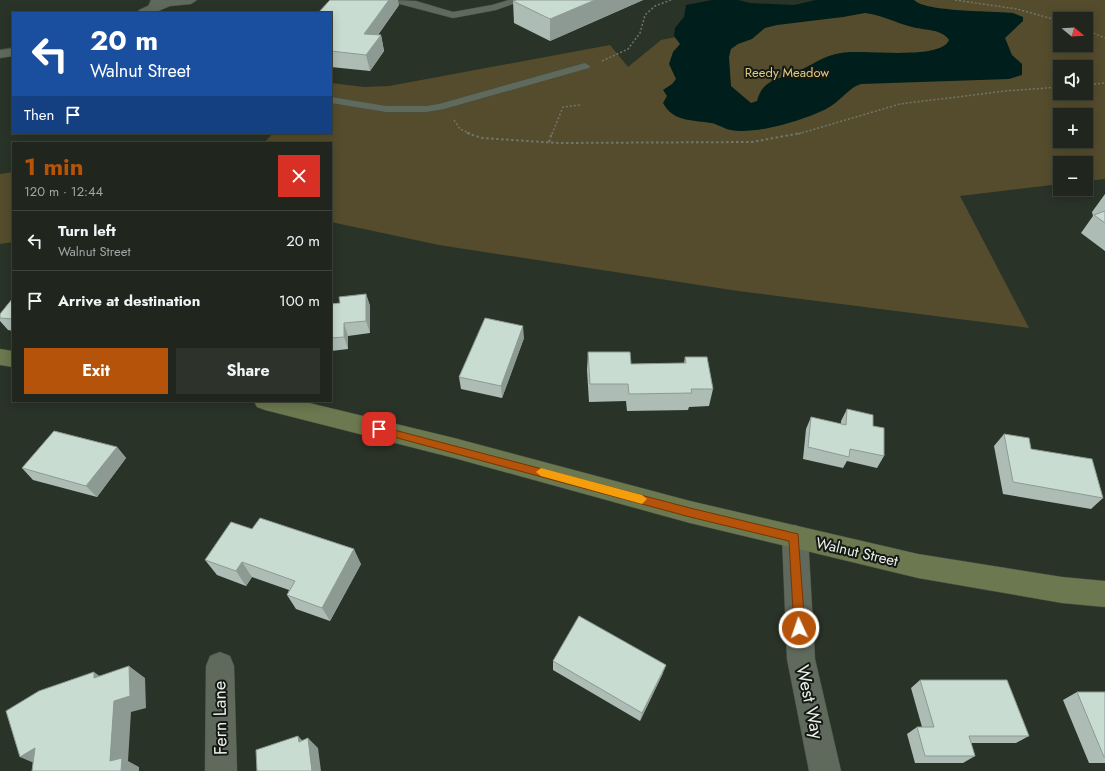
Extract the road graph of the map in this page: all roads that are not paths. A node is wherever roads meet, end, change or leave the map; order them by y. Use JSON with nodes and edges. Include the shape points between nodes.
{"nodes":[{"id":1,"x":191,"y":0,"type":"edge"},
{"id":2,"x":395,"y":0,"type":"edge"},
{"id":3,"x":519,"y":0,"type":"edge"},
{"id":4,"x":151,"y":7,"type":"edge"},
{"id":5,"x":12,"y":52,"type":"edge"},
{"id":6,"x":0,"y":54,"type":"edge"},
{"id":7,"x":585,"y":66,"type":"road end"},
{"id":8,"x":332,"y":100,"type":"edge"},
{"id":9,"x":0,"y":357,"type":"edge"},
{"id":10,"x":12,"y":359,"type":"edge"},
{"id":11,"x":269,"y":402,"type":"edge"},
{"id":12,"x":795,"y":537,"type":"junction"},
{"id":13,"x":1105,"y":594,"type":"edge"},
{"id":14,"x":220,"y":666,"type":"dead end"},
{"id":15,"x":221,"y":771,"type":"edge"},
{"id":16,"x":825,"y":771,"type":"edge"}],
"edges":[{"from":1,"to":4,"type":"street","via":[[167,2]]},
{"from":2,"to":3,"type":"lane","via":[[453,15]]},
{"from":5,"to":6,"type":"street"},
{"from":7,"to":8,"type":"lane","via":[[446,106],[416,111],[394,111]]},
{"from":9,"to":10,"type":"main road"},
{"from":11,"to":12,"type":"main road","name":"Walnut Street"},
{"from":12,"to":13,"type":"main road","name":"Walnut Street","via":[[918,566],[1062,590]]},
{"from":12,"to":16,"type":"street","name":"West Way","via":[[801,659]]},
{"from":14,"to":15,"type":"street","name":"Fern Lane"}]}
